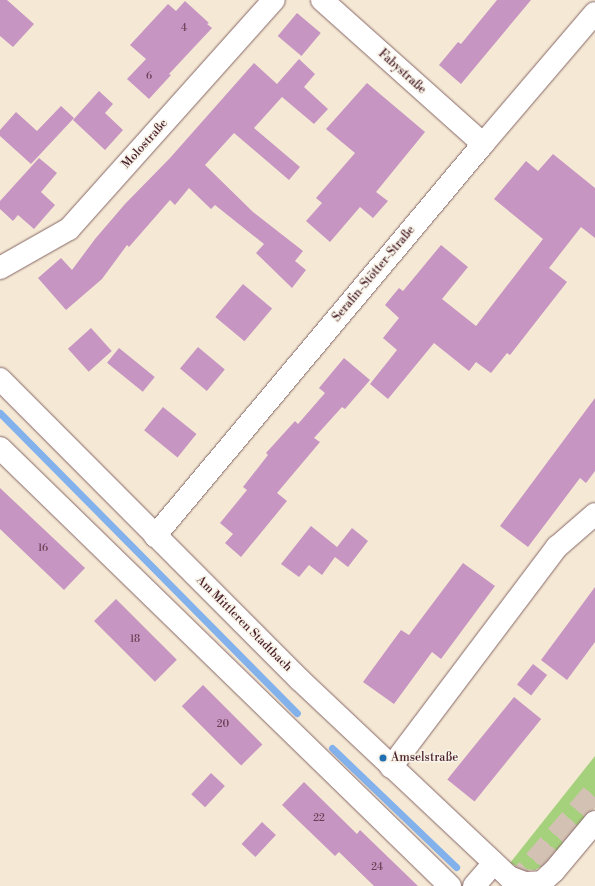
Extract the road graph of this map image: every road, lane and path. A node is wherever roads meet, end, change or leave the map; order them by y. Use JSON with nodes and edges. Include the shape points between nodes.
{"nodes":[{"id":1,"x":274,"y":0,"type":"edge"},
{"id":2,"x":322,"y":0,"type":"edge"},
{"id":3,"x":595,"y":13,"type":"edge"},
{"id":4,"x":483,"y":144,"type":"junction"},
{"id":5,"x":0,"y":268,"type":"edge"},
{"id":6,"x":0,"y":379,"type":"edge"},
{"id":7,"x":0,"y":448,"type":"edge"},
{"id":8,"x":595,"y":514,"type":"edge"},
{"id":9,"x":155,"y":536,"type":"junction"},
{"id":10,"x":391,"y":767,"type":"junction"},
{"id":11,"x":595,"y":822,"type":"edge"},
{"id":12,"x":494,"y":863,"type":"junction"},
{"id":13,"x":450,"y":886,"type":"edge"},
{"id":14,"x":474,"y":886,"type":"edge"}],
"edges":[{"from":1,"to":5,"type":"street","name":"Molostraße","via":[[70,229]]},
{"from":2,"to":4,"type":"street","name":"Fabystraße"},
{"from":3,"to":4,"type":"street","name":"Serafin-Stötter-Straße"},
{"from":4,"to":9,"type":"street","name":"Serafin-Stötter-Straße"},
{"from":6,"to":9,"type":"street","name":"Am Mittleren Stadtbach"},
{"from":7,"to":13,"type":"street"},
{"from":8,"to":10,"type":"street","via":[[557,547]]},
{"from":9,"to":10,"type":"street","name":"Am Mittleren Stadtbach","via":[[309,690]]},
{"from":10,"to":12,"type":"street","name":"Am Mittleren Stadtbach"},
{"from":11,"to":12,"type":"street","name":"Am Mittleren Stadtbach","via":[[542,882],[524,883],[509,877]]},
{"from":12,"to":14,"type":"street"}]}
